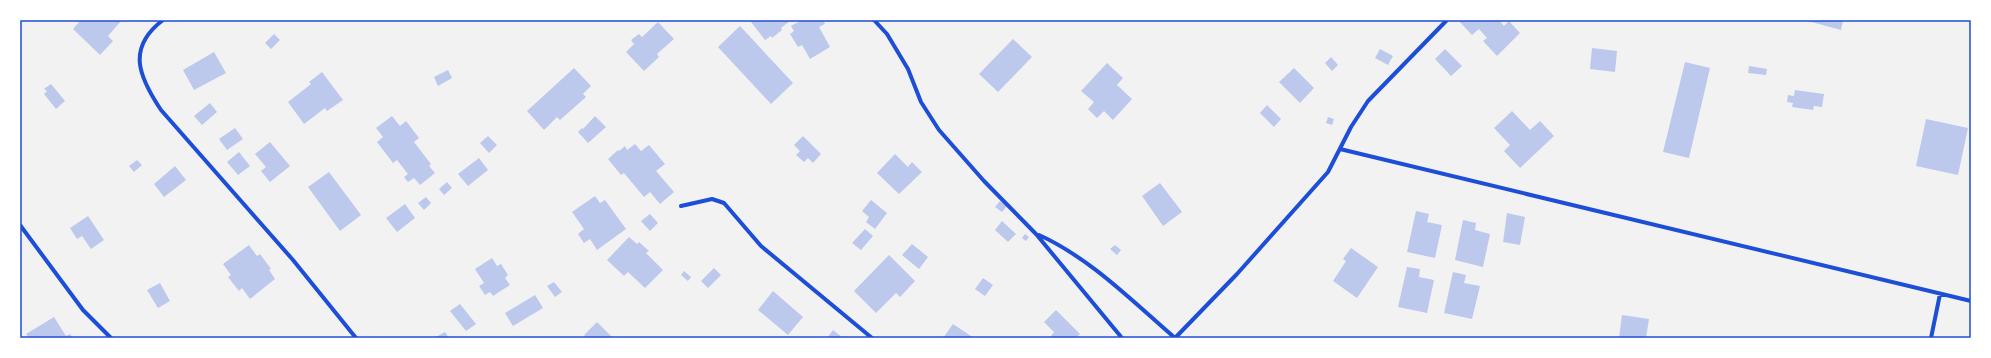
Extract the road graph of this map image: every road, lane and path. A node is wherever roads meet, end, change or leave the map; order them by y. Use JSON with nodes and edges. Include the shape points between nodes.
{"nodes":[{"id":1,"x":163,"y":20,"type":"edge"},
{"id":2,"x":874,"y":20,"type":"edge"},
{"id":3,"x":1447,"y":20,"type":"edge"},
{"id":4,"x":1340,"y":149,"type":"junction"},
{"id":5,"x":681,"y":206,"type":"dead end"},
{"id":6,"x":20,"y":224,"type":"edge"},
{"id":7,"x":1036,"y":234,"type":"junction"},
{"id":8,"x":1940,"y":294,"type":"junction"},
{"id":9,"x":1971,"y":301,"type":"edge"},
{"id":10,"x":111,"y":338,"type":"edge"},
{"id":11,"x":356,"y":338,"type":"edge"},
{"id":12,"x":872,"y":338,"type":"edge"},
{"id":13,"x":1122,"y":338,"type":"edge"},
{"id":14,"x":1175,"y":338,"type":"edge"},
{"id":15,"x":1931,"y":338,"type":"edge"}],
"edges":[{"from":1,"to":11,"type":"street","via":[[144,38],[139,63],[148,90],[161,110],[293,260]]},
{"from":2,"to":7,"type":"street","via":[[887,34],[905,63],[921,102],[940,130],[984,181]]},
{"from":3,"to":4,"type":"street","via":[[1368,101]]},
{"from":4,"to":8,"type":"street"},
{"from":4,"to":14,"type":"street","via":[[1328,172],[1237,274]]},
{"from":5,"to":12,"type":"street","via":[[712,199],[724,204],[761,246]]},
{"from":6,"to":10,"type":"street","via":[[83,310]]},
{"from":7,"to":13,"type":"street"},
{"from":7,"to":14,"type":"street","via":[[1062,246],[1101,274]]},
{"from":8,"to":9,"type":"street"},
{"from":8,"to":15,"type":"street"}]}
